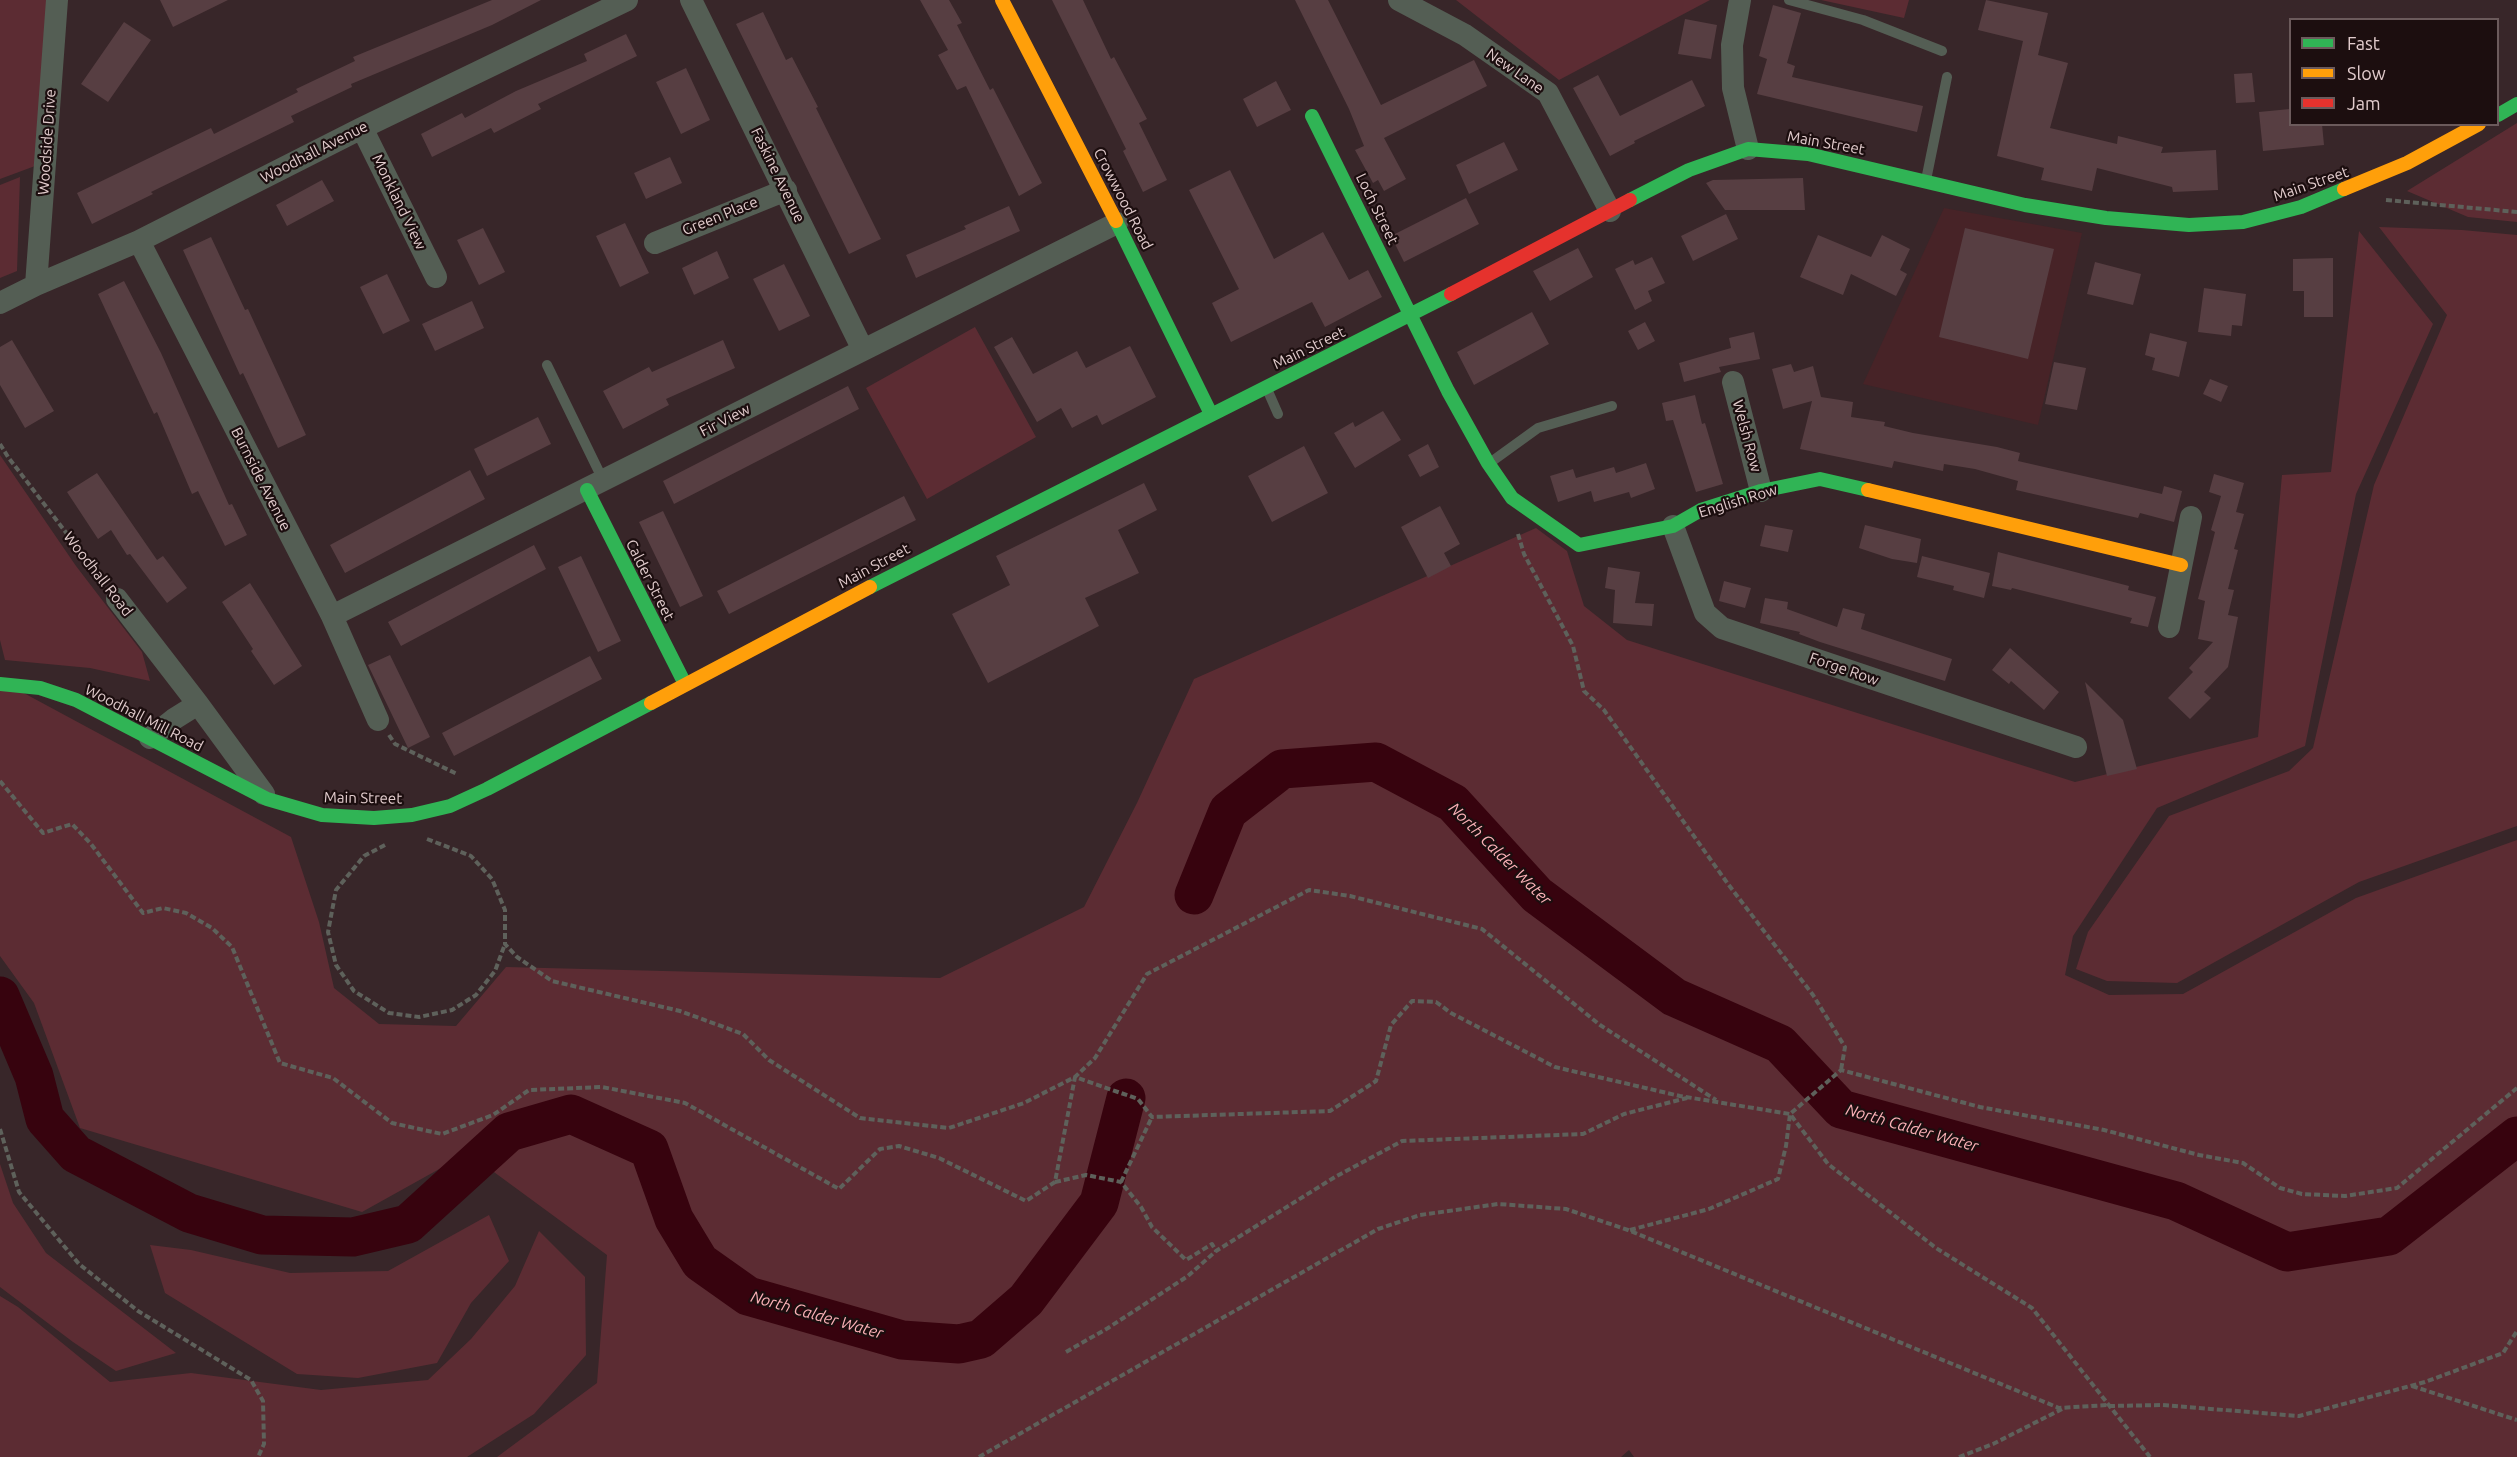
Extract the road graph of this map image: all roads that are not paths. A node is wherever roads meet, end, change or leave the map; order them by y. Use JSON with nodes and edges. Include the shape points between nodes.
{"nodes":[{"id":1,"x":77,"y":0,"type":"edge"},
{"id":2,"x":627,"y":0,"type":"edge"},
{"id":3,"x":692,"y":0,"type":"edge"},
{"id":4,"x":1002,"y":0,"type":"edge"},
{"id":5,"x":1399,"y":0,"type":"edge"},
{"id":6,"x":1740,"y":0,"type":"edge"},
{"id":7,"x":1789,"y":0,"type":"edge"},
{"id":8,"x":57,"y":5,"type":"edge"},
{"id":9,"x":1942,"y":51,"type":"dead end"},
{"id":10,"x":1947,"y":77,"type":"dead end"},
{"id":11,"x":2517,"y":104,"type":"edge"},
{"id":12,"x":2499,"y":114,"type":"edge"},
{"id":13,"x":1312,"y":117,"type":"dead end"},
{"id":14,"x":2475,"y":126,"type":"edge"},
{"id":15,"x":362,"y":128,"type":"junction"},
{"id":16,"x":1749,"y":149,"type":"junction"},
{"id":17,"x":1926,"y":181,"type":"junction"},
{"id":18,"x":786,"y":190,"type":"junction"},
{"id":19,"x":1610,"y":211,"type":"junction"},
{"id":20,"x":1117,"y":222,"type":"junction"},
{"id":21,"x":140,"y":241,"type":"junction"},
{"id":22,"x":655,"y":243,"type":"dead end"},
{"id":23,"x":436,"y":277,"type":"dead end"},
{"id":24,"x":36,"y":285,"type":"junction"},
{"id":25,"x":0,"y":303,"type":"edge"},
{"id":26,"x":1412,"y":316,"type":"junction"},
{"id":27,"x":863,"y":350,"type":"junction"},
{"id":28,"x":547,"y":365,"type":"dead end"},
{"id":29,"x":1733,"y":382,"type":"dead end"},
{"id":30,"x":1267,"y":388,"type":"junction"},
{"id":31,"x":1612,"y":406,"type":"dead end"},
{"id":32,"x":1211,"y":414,"type":"junction"},
{"id":33,"x":1278,"y":414,"type":"dead end"},
{"id":34,"x":1488,"y":463,"type":"junction"},
{"id":35,"x":596,"y":486,"type":"junction"},
{"id":36,"x":1761,"y":491,"type":"junction"},
{"id":37,"x":2191,"y":517,"type":"dead end"},
{"id":38,"x":1673,"y":526,"type":"junction"},
{"id":39,"x":2181,"y":565,"type":"junction"},
{"id":40,"x":117,"y":599,"type":"road end"},
{"id":41,"x":332,"y":616,"type":"junction"},
{"id":42,"x":2169,"y":627,"type":"dead end"},
{"id":43,"x":2,"y":684,"type":"edge"},
{"id":44,"x":685,"y":684,"type":"junction"},
{"id":45,"x":198,"y":704,"type":"junction"},
{"id":46,"x":378,"y":720,"type":"road end"},
{"id":47,"x":150,"y":738,"type":"junction"},
{"id":48,"x":2076,"y":747,"type":"dead end"},
{"id":49,"x":267,"y":800,"type":"junction"}],
"edges":[{"from":1,"to":8,"type":"street"},
{"from":2,"to":15,"type":"street","name":"Woodhall Avenue"},
{"from":3,"to":18,"type":"street","name":"Faskine Avenue"},
{"from":4,"to":20,"type":"main road","name":"Crowwood Road"},
{"from":5,"to":19,"type":"street","name":"New Lane","via":[[1465,35],[1548,93]]},
{"from":6,"to":16,"type":"street","via":[[1732,45],[1733,88]]},
{"from":7,"to":9,"type":"lane","via":[[1863,20]]},
{"from":8,"to":24,"type":"street","name":"Woodside Drive"},
{"from":10,"to":17,"type":"lane"},
{"from":11,"to":12,"type":"main road"},
{"from":13,"to":26,"type":"main road","name":"Loch Street"},
{"from":14,"to":17,"type":"main road","name":"Main Street","via":[[2407,163],[2301,207],[2243,222],[2189,225],[2106,218],[2025,205]]},
{"from":15,"to":21,"type":"street","name":"Woodhall Avenue"},
{"from":15,"to":23,"type":"street","name":"Monkland View"},
{"from":16,"to":17,"type":"main road","name":"Main Street","via":[[1808,154]]},
{"from":16,"to":19,"type":"main road","name":"Main Street","via":[[1689,170]]},
{"from":18,"to":22,"type":"street","name":"Green Place"},
{"from":18,"to":27,"type":"street","name":"Faskine Avenue"},
{"from":19,"to":26,"type":"main road","name":"Main Street"},
{"from":20,"to":27,"type":"street","name":"Fir View"},
{"from":20,"to":32,"type":"main road","name":"Crowwood Road"},
{"from":21,"to":24,"type":"street","name":"Woodhall Avenue"},
{"from":21,"to":41,"type":"street","name":"Burnside Avenue"},
{"from":24,"to":25,"type":"street","name":"Woodhall Avenue"},
{"from":26,"to":30,"type":"main road","name":"Main Street"},
{"from":26,"to":34,"type":"main road","name":"English Row"},
{"from":27,"to":35,"type":"street","name":"Fir View"},
{"from":28,"to":35,"type":"lane"},
{"from":29,"to":36,"type":"street","name":"Welsh Row"},
{"from":30,"to":32,"type":"main road","name":"Main Street"},
{"from":30,"to":33,"type":"lane"},
{"from":31,"to":34,"type":"lane","via":[[1538,428]]},
{"from":32,"to":44,"type":"main road","name":"Main Street","via":[[945,547]]},
{"from":34,"to":38,"type":"main road","name":"English Row","via":[[1512,498],[1579,545]]},
{"from":35,"to":41,"type":"street","name":"Fir View"},
{"from":35,"to":44,"type":"main road","name":"Calder Street"},
{"from":36,"to":38,"type":"main road","name":"English Row","via":[[1701,510]]},
{"from":36,"to":39,"type":"main road","name":"English Row","via":[[1820,479]]},
{"from":37,"to":39,"type":"street"},
{"from":38,"to":48,"type":"street","name":"Forge Row","via":[[1705,613],[1722,628]]},
{"from":39,"to":42,"type":"street"},
{"from":40,"to":45,"type":"street","name":"Woodhall Road"},
{"from":41,"to":46,"type":"street","name":"Burnside Avenue"},
{"from":43,"to":47,"type":"main road","name":"Woodhall Mill Road","via":[[40,688],[76,700]]},
{"from":44,"to":49,"type":"main road","name":"Main Street","via":[[450,806],[374,818],[322,815]]},
{"from":45,"to":47,"type":"street"},
{"from":45,"to":49,"type":"street","name":"Woodhall Road"},
{"from":47,"to":49,"type":"main road","name":"Woodhall Mill Road"}]}
